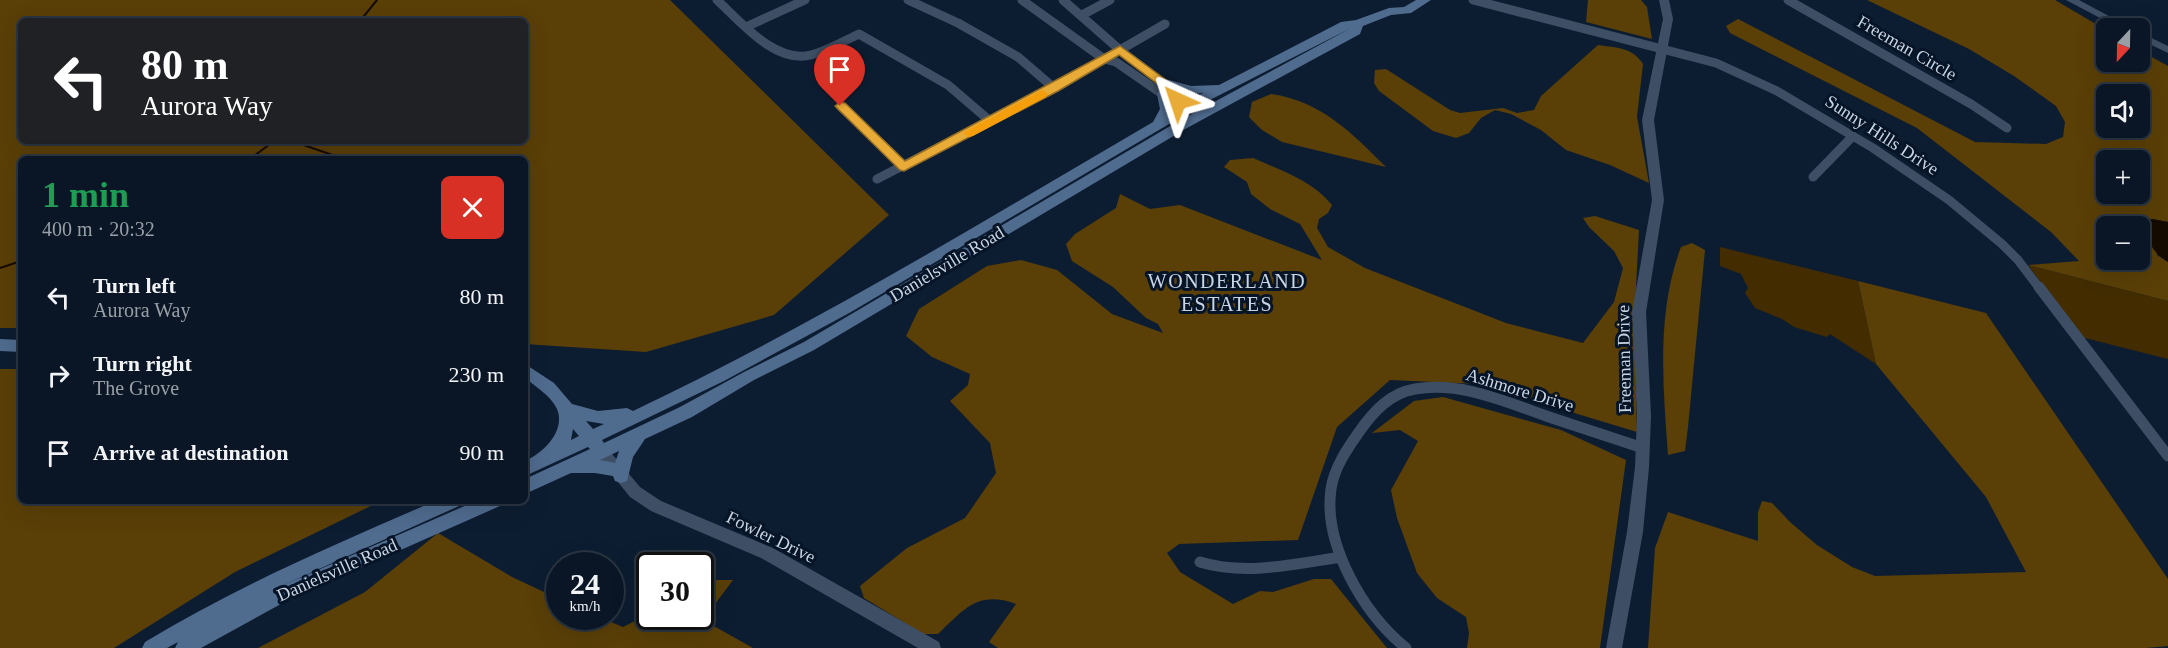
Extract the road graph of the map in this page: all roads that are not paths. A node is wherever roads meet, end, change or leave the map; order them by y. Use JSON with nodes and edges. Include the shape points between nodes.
{"nodes":[{"id":1,"x":717,"y":0,"type":"edge"},
{"id":2,"x":805,"y":0,"type":"edge"},
{"id":3,"x":908,"y":0,"type":"edge"},
{"id":4,"x":1022,"y":0,"type":"edge"},
{"id":5,"x":1063,"y":0,"type":"edge"},
{"id":6,"x":1110,"y":0,"type":"edge"},
{"id":7,"x":1397,"y":0,"type":"edge"},
{"id":8,"x":1425,"y":0,"type":"edge"},
{"id":9,"x":1473,"y":0,"type":"edge"},
{"id":10,"x":1664,"y":0,"type":"edge"},
{"id":11,"x":1788,"y":0,"type":"edge"},
{"id":12,"x":2071,"y":0,"type":"edge"},
{"id":13,"x":1389,"y":12,"type":"junction"},
{"id":14,"x":1082,"y":15,"type":"junction"},
{"id":15,"x":2106,"y":18,"type":"edge"},
{"id":16,"x":1165,"y":24,"type":"dead end"},
{"id":17,"x":1358,"y":24,"type":"junction"},
{"id":18,"x":748,"y":26,"type":"junction"},
{"id":19,"x":2150,"y":41,"type":"edge"},
{"id":20,"x":1663,"y":49,"type":"junction"},
{"id":21,"x":1120,"y":50,"type":"junction"},
{"id":22,"x":2168,"y":50,"type":"edge"},
{"id":23,"x":1104,"y":59,"type":"junction"},
{"id":24,"x":1229,"y":85,"type":"junction"},
{"id":25,"x":1054,"y":88,"type":"junction"},
{"id":26,"x":1162,"y":88,"type":"junction"},
{"id":27,"x":1184,"y":103,"type":"junction"},
{"id":28,"x":840,"y":106,"type":"dead end"},
{"id":29,"x":1202,"y":114,"type":"junction"},
{"id":30,"x":990,"y":122,"type":"junction"},
{"id":31,"x":1159,"y":124,"type":"junction"},
{"id":32,"x":2007,"y":128,"type":"dead end"},
{"id":33,"x":1853,"y":136,"type":"junction"},
{"id":34,"x":904,"y":167,"type":"junction"},
{"id":35,"x":1813,"y":177,"type":"dead end"},
{"id":36,"x":877,"y":179,"type":"dead end"},
{"id":37,"x":861,"y":308,"type":"junction"},
{"id":38,"x":0,"y":345,"type":"edge"},
{"id":39,"x":18,"y":346,"type":"edge"},
{"id":40,"x":528,"y":372,"type":"edge"},
{"id":41,"x":566,"y":408,"type":"junction"},
{"id":42,"x":647,"y":412,"type":"junction"},
{"id":43,"x":640,"y":434,"type":"junction"},
{"id":44,"x":591,"y":438,"type":"junction"},
{"id":45,"x":1643,"y":448,"type":"junction"},
{"id":46,"x":602,"y":452,"type":"junction"},
{"id":47,"x":2168,"y":456,"type":"edge"},
{"id":48,"x":533,"y":466,"type":"edge"},
{"id":49,"x":563,"y":470,"type":"junction"},
{"id":50,"x":619,"y":473,"type":"junction"},
{"id":51,"x":528,"y":486,"type":"edge"},
{"id":52,"x":446,"y":504,"type":"edge"},
{"id":53,"x":487,"y":504,"type":"edge"},
{"id":54,"x":1341,"y":557,"type":"junction"},
{"id":55,"x":1200,"y":562,"type":"dead end"},
{"id":56,"x":151,"y":648,"type":"edge"},
{"id":57,"x":184,"y":648,"type":"edge"},
{"id":58,"x":933,"y":648,"type":"edge"},
{"id":59,"x":1406,"y":648,"type":"edge"},
{"id":60,"x":1614,"y":648,"type":"edge"}],
"edges":[{"from":1,"to":18,"type":"street"},
{"from":2,"to":18,"type":"street"},
{"from":3,"to":25,"type":"street","via":[[1018,57]]},
{"from":4,"to":23,"type":"street"},
{"from":5,"to":14,"type":"street"},
{"from":6,"to":14,"type":"street"},
{"from":7,"to":13,"type":"main road","via":[[1390,3]]},
{"from":8,"to":13,"type":"main road","name":"Danielsville Road","via":[[1407,10]]},
{"from":9,"to":20,"type":"street","name":"Sunny Hills Drive"},
{"from":10,"to":20,"type":"street","name":"Freeman Drive","via":[[1668,19]]},
{"from":11,"to":32,"type":"street","name":"Freeman Circle"},
{"from":12,"to":15,"type":"street"},
{"from":13,"to":17,"type":"main road","name":"Danielsville Road"},
{"from":14,"to":21,"type":"street"},
{"from":16,"to":21,"type":"street"},
{"from":17,"to":24,"type":"main road","name":"Danielsville Road","via":[[1345,25]]},
{"from":17,"to":29,"type":"main road","name":"Danielsville Road","via":[[1356,31]]},
{"from":18,"to":30,"type":"street","via":[[767,45],[796,57],[812,56],[859,34],[948,85]]},
{"from":19,"to":22,"type":"street"},
{"from":20,"to":33,"type":"street","name":"Sunny Hills Drive","via":[[1752,77]]},
{"from":20,"to":45,"type":"street","name":"Freeman Drive","via":[[1648,120],[1658,201],[1640,312]]},
{"from":21,"to":23,"type":"street"},
{"from":21,"to":26,"type":"street"},
{"from":23,"to":25,"type":"street"},
{"from":23,"to":26,"type":"street"},
{"from":24,"to":26,"type":"main road","via":[[1191,90]]},
{"from":24,"to":27,"type":"main road","name":"Danielsville Road"},
{"from":25,"to":30,"type":"street"},
{"from":26,"to":27,"type":"street","via":[[1171,100]]},
{"from":26,"to":31,"type":"main road","via":[[1168,110]]},
{"from":27,"to":29,"type":"street"},
{"from":27,"to":31,"type":"main road","name":"Danielsville Road"},
{"from":28,"to":34,"type":"street"},
{"from":29,"to":37,"type":"main road","name":"Danielsville Road"},
{"from":30,"to":34,"type":"street"},
{"from":31,"to":37,"type":"main road","name":"Danielsville Road"},
{"from":33,"to":35,"type":"street"},
{"from":33,"to":47,"type":"street","name":"Sunny Hills Drive","via":[[1927,183],[1994,235],[2018,260]]},
{"from":34,"to":36,"type":"street"},
{"from":37,"to":42,"type":"main road","name":"Danielsville Road"},
{"from":37,"to":43,"type":"main road","name":"Danielsville Road","via":[[809,346]]},
{"from":38,"to":39,"type":"main road"},
{"from":40,"to":41,"type":"main road"},
{"from":41,"to":42,"type":"main road","via":[[602,418]]},
{"from":41,"to":44,"type":"main road"},
{"from":41,"to":48,"type":"main road","via":[[565,435]]},
{"from":42,"to":44,"type":"main road","name":"Danielsville Road"},
{"from":43,"to":46,"type":"main road","name":"Danielsville Road"},
{"from":43,"to":50,"type":"main road","via":[[625,455]]},
{"from":44,"to":46,"type":"main road"},
{"from":44,"to":48,"type":"main road","name":"Danielsville Road"},
{"from":45,"to":54,"type":"street","name":"Ashmore Drive","via":[[1487,396],[1431,387],[1397,394],[1363,425],[1336,472],[1330,505]]},
{"from":45,"to":60,"type":"street","name":"Freeman Drive","via":[[1638,511]]},
{"from":46,"to":49,"type":"main road","name":"Danielsville Road"},
{"from":46,"to":50,"type":"street","name":"Fowler Drive"},
{"from":49,"to":50,"type":"main road","via":[[587,466]]},
{"from":49,"to":51,"type":"main road","name":"Danielsville Road"},
{"from":50,"to":58,"type":"street","name":"Fowler Drive","via":[[635,492],[656,506],[766,553]]},
{"from":52,"to":56,"type":"main road","name":"Danielsville Road","via":[[271,580]]},
{"from":53,"to":57,"type":"main road","name":"Danielsville Road","via":[[284,593]]},
{"from":54,"to":55,"type":"street","via":[[1237,570]]},
{"from":54,"to":59,"type":"street","name":"Ashmore Drive","via":[[1377,622]]}]}
